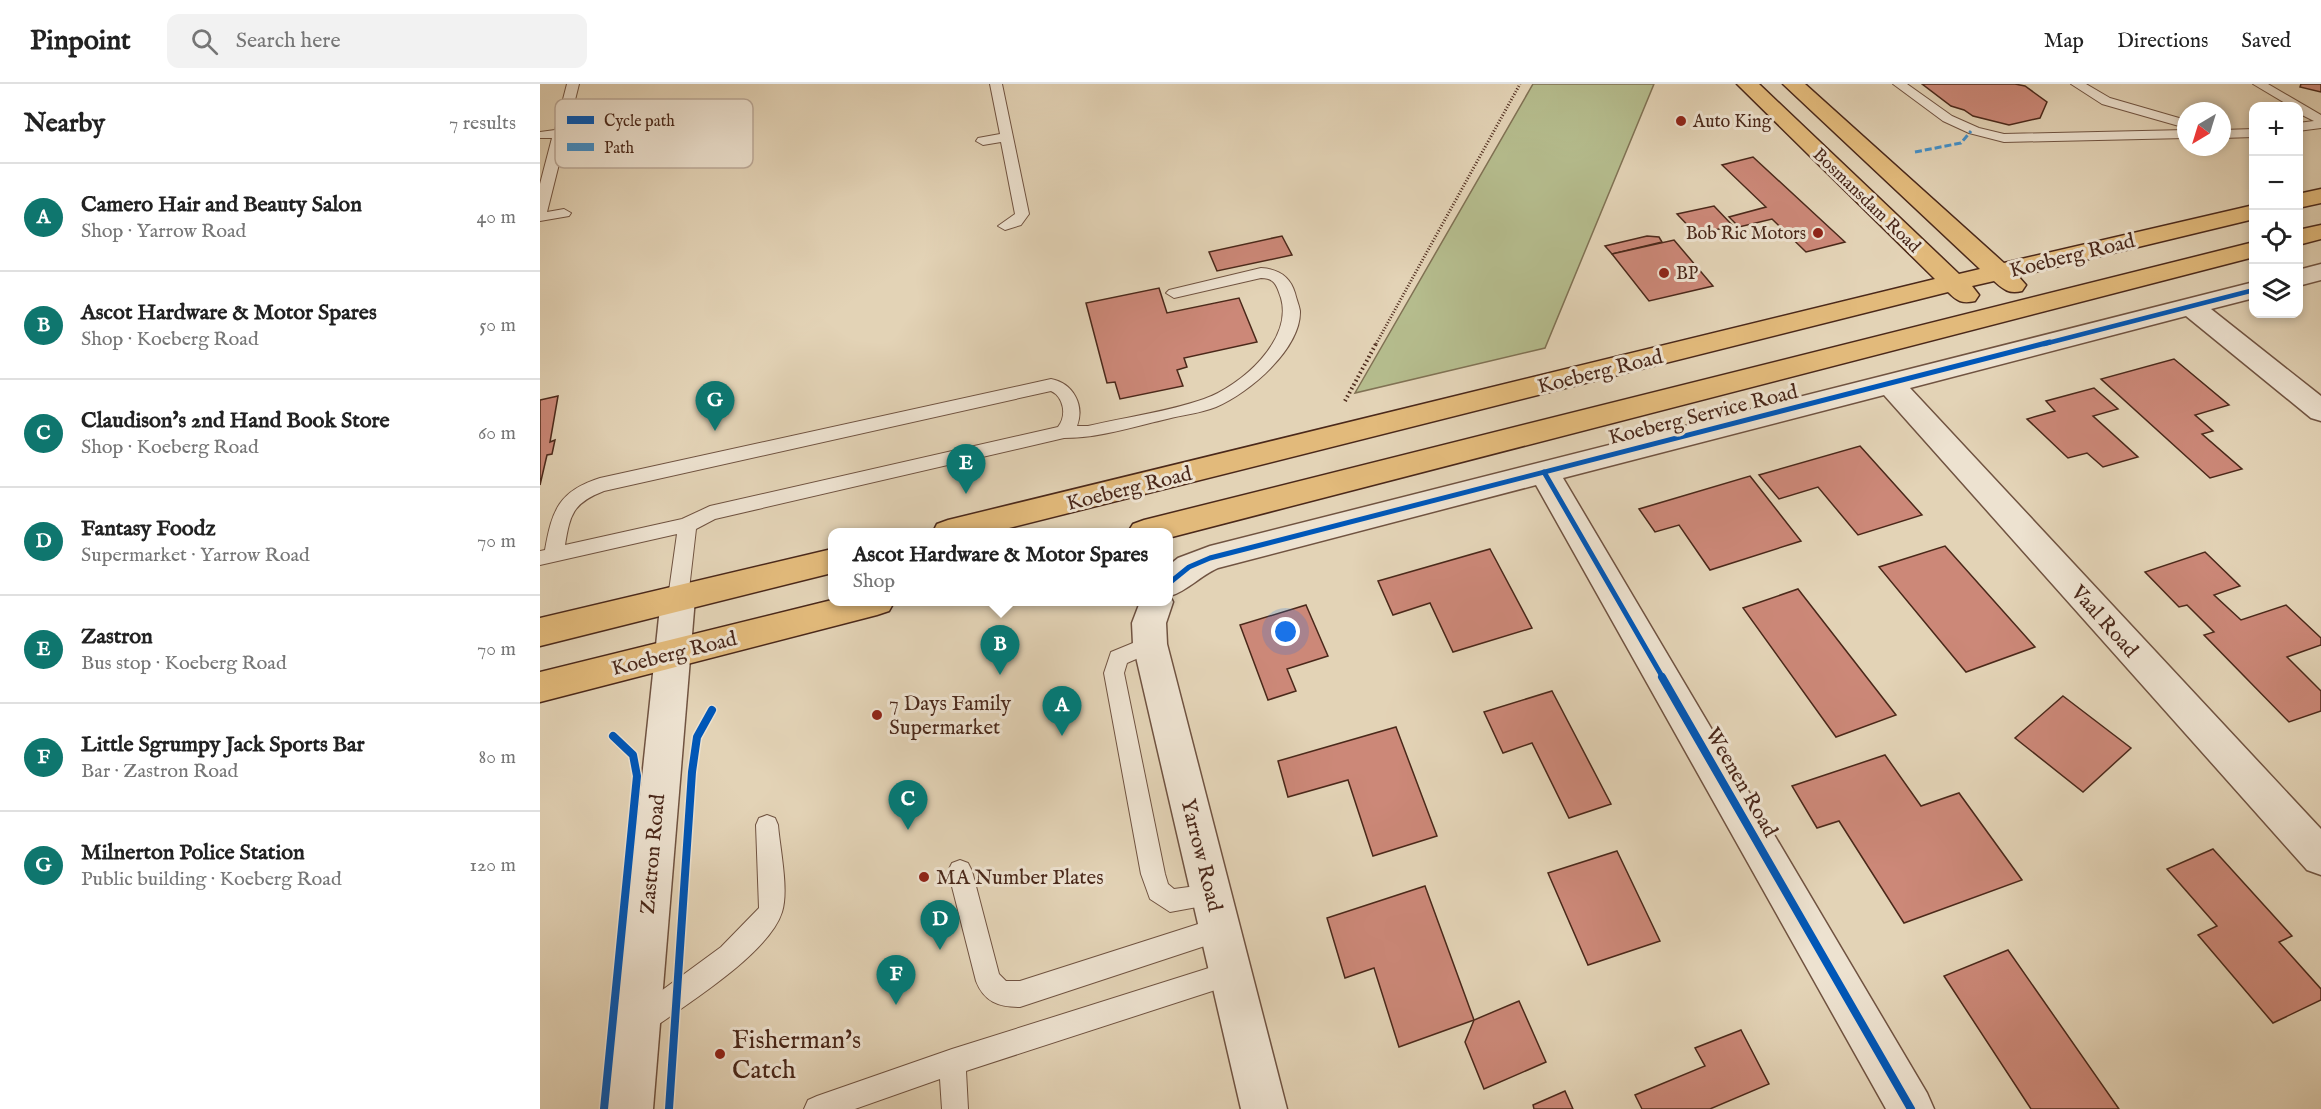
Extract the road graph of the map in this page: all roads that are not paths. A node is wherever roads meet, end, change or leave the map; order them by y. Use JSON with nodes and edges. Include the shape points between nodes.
{"nodes":[{"id":1,"x":589,"y":84,"type":"edge"},
{"id":2,"x":996,"y":84,"type":"edge"},
{"id":3,"x":1747,"y":84,"type":"edge"},
{"id":4,"x":1793,"y":84,"type":"edge"},
{"id":5,"x":1899,"y":84,"type":"edge"},
{"id":6,"x":2077,"y":84,"type":"edge"},
{"id":7,"x":2259,"y":84,"type":"edge"},
{"id":8,"x":573,"y":85,"type":"edge"},
{"id":9,"x":557,"y":89,"type":"dead end"},
{"id":10,"x":2290,"y":102,"type":"edge"},
{"id":11,"x":2303,"y":110,"type":"edge"},
{"id":12,"x":2177,"y":121,"type":"edge"},
{"id":13,"x":2321,"y":122,"type":"edge"},
{"id":14,"x":2303,"y":126,"type":"edge"},
{"id":15,"x":2249,"y":133,"type":"edge"},
{"id":16,"x":555,"y":134,"type":"edge"},
{"id":17,"x":2177,"y":134,"type":"edge"},
{"id":18,"x":2231,"y":134,"type":"edge"},
{"id":19,"x":544,"y":135,"type":"dead end"},
{"id":20,"x":1007,"y":137,"type":"junction"},
{"id":21,"x":983,"y":141,"type":"dead end"},
{"id":22,"x":555,"y":152,"type":"edge"},
{"id":23,"x":2321,"y":196,"type":"edge"},
{"id":24,"x":2303,"y":200,"type":"edge"},
{"id":25,"x":540,"y":211,"type":"edge"},
{"id":26,"x":564,"y":213,"type":"dead end"},
{"id":27,"x":2249,"y":213,"type":"edge"},
{"id":28,"x":540,"y":217,"type":"edge"},
{"id":29,"x":1005,"y":226,"type":"dead end"},
{"id":30,"x":2321,"y":232,"type":"edge"},
{"id":31,"x":2303,"y":237,"type":"edge"},
{"id":32,"x":2249,"y":250,"type":"edge"},
{"id":33,"x":2321,"y":272,"type":"edge"},
{"id":34,"x":2000,"y":273,"type":"junction"},
{"id":35,"x":2303,"y":277,"type":"edge"},
{"id":36,"x":1955,"y":284,"type":"junction"},
{"id":37,"x":2249,"y":291,"type":"edge"},
{"id":38,"x":1174,"y":293,"type":"dead end"},
{"id":39,"x":2034,"y":304,"type":"junction"},
{"id":40,"x":2191,"y":306,"type":"junction"},
{"id":41,"x":1988,"y":315,"type":"junction"},
{"id":42,"x":1890,"y":384,"type":"junction"},
{"id":43,"x":2321,"y":411,"type":"edge"},
{"id":44,"x":1064,"y":432,"type":"junction"},
{"id":45,"x":1544,"y":472,"type":"junction"},
{"id":46,"x":687,"y":525,"type":"junction"},
{"id":47,"x":964,"y":528,"type":"edge"},
{"id":48,"x":1160,"y":528,"type":"edge"},
{"id":49,"x":547,"y":556,"type":"edge"},
{"id":50,"x":828,"y":562,"type":"edge"},
{"id":51,"x":1173,"y":580,"type":"edge"},
{"id":52,"x":678,"y":598,"type":"junction"},
{"id":53,"x":861,"y":606,"type":"edge"},
{"id":54,"x":1155,"y":606,"type":"edge"},
{"id":55,"x":540,"y":632,"type":"edge"},
{"id":56,"x":1150,"y":644,"type":"junction"},
{"id":57,"x":671,"y":654,"type":"junction"},
{"id":58,"x":540,"y":687,"type":"edge"},
{"id":59,"x":767,"y":825,"type":"dead end"},
{"id":60,"x":2321,"y":857,"type":"edge"},
{"id":61,"x":960,"y":871,"type":"dead end"},
{"id":62,"x":1215,"y":912,"type":"junction"},
{"id":63,"x":1231,"y":973,"type":"junction"},
{"id":64,"x":637,"y":1024,"type":"junction"},
{"id":65,"x":952,"y":1062,"type":"junction"},
{"id":66,"x":630,"y":1109,"type":"edge"},
{"id":67,"x":816,"y":1109,"type":"edge"},
{"id":68,"x":955,"y":1109,"type":"edge"},
{"id":69,"x":1264,"y":1109,"type":"edge"},
{"id":70,"x":1911,"y":1109,"type":"edge"}],
"edges":[{"from":1,"to":8,"type":"lane"},
{"from":2,"to":20,"type":"lane"},
{"from":3,"to":36,"type":"main road","name":"Bosmansdam Road"},
{"from":4,"to":34,"type":"main road","name":"Bosmansdam Road"},
{"from":5,"to":17,"type":"lane","via":[[1938,115],[1987,136]]},
{"from":6,"to":12,"type":"lane","via":[[2106,101]]},
{"from":7,"to":10,"type":"lane"},
{"from":8,"to":9,"type":"lane"},
{"from":11,"to":13,"type":"lane"},
{"from":13,"to":14,"type":"lane"},
{"from":15,"to":18,"type":"lane"},
{"from":16,"to":19,"type":"lane"},
{"from":20,"to":21,"type":"lane"},
{"from":20,"to":29,"type":"lane","via":[[1022,214],[1016,222]]},
{"from":22,"to":25,"type":"lane"},
{"from":23,"to":24,"type":"main road"},
{"from":26,"to":28,"type":"lane"},
{"from":27,"to":34,"type":"main road","name":"Koeberg Road"},
{"from":30,"to":31,"type":"main road"},
{"from":32,"to":39,"type":"main road","name":"Koeberg Road"},
{"from":33,"to":35,"type":"street"},
{"from":34,"to":36,"type":"main road","name":"Koeberg Road"},
{"from":34,"to":39,"type":"main road","name":"Bosmansdam Road"},
{"from":36,"to":41,"type":"main road","name":"Bosmansdam Road"},
{"from":36,"to":47,"type":"main road","name":"Koeberg Road"},
{"from":37,"to":40,"type":"street","name":"Koeberg Service Road"},
{"from":38,"to":44,"type":"lane","via":[[1261,273],[1274,274],[1284,283],[1292,310],[1290,323],[1265,365],[1227,395],[1210,403],[1089,432]]},
{"from":39,"to":41,"type":"main road","name":"Koeberg Road"},
{"from":40,"to":42,"type":"street","name":"Koeberg Service Road"},
{"from":40,"to":43,"type":"street"},
{"from":41,"to":48,"type":"main road","name":"Koeberg Road"},
{"from":42,"to":45,"type":"street","name":"Koeberg Service Road"},
{"from":42,"to":60,"type":"street","name":"Vaal Road"},
{"from":44,"to":46,"type":"lane","via":[[711,513]]},
{"from":44,"to":49,"type":"lane","via":[[1073,420],[1066,394],[1052,385],[600,485],[568,501]]},
{"from":45,"to":51,"type":"street","name":"Koeberg Service Road","via":[[1210,558]]},
{"from":45,"to":70,"type":"street","name":"Weenen Road"},
{"from":46,"to":49,"type":"lane"},
{"from":46,"to":52,"type":"lane"},
{"from":50,"to":52,"type":"main road"},
{"from":52,"to":55,"type":"main road"},
{"from":52,"to":57,"type":"street","name":"Zastron Road"},
{"from":53,"to":57,"type":"main road","name":"Koeberg Road"},
{"from":54,"to":56,"type":"street","name":"Yarrow Road","via":[[1149,623]]},
{"from":56,"to":62,"type":"street","name":"Yarrow Road"},
{"from":56,"to":62,"type":"lane","via":[[1118,658],[1114,674],[1153,874],[1158,891],[1170,902]]},
{"from":57,"to":58,"type":"main road","name":"Koeberg Road"},
{"from":57,"to":64,"type":"street","name":"Zastron Road"},
{"from":59,"to":64,"type":"lane","via":[[771,910],[724,961]]},
{"from":61,"to":62,"type":"lane","via":[[988,981],[1001,994],[1020,994]]},
{"from":62,"to":63,"type":"street","name":"Yarrow Road"},
{"from":63,"to":65,"type":"lane"},
{"from":63,"to":69,"type":"street","name":"Yarrow Road"},
{"from":64,"to":66,"type":"street","name":"Zastron Road"},
{"from":65,"to":67,"type":"lane"},
{"from":65,"to":68,"type":"lane"}]}
